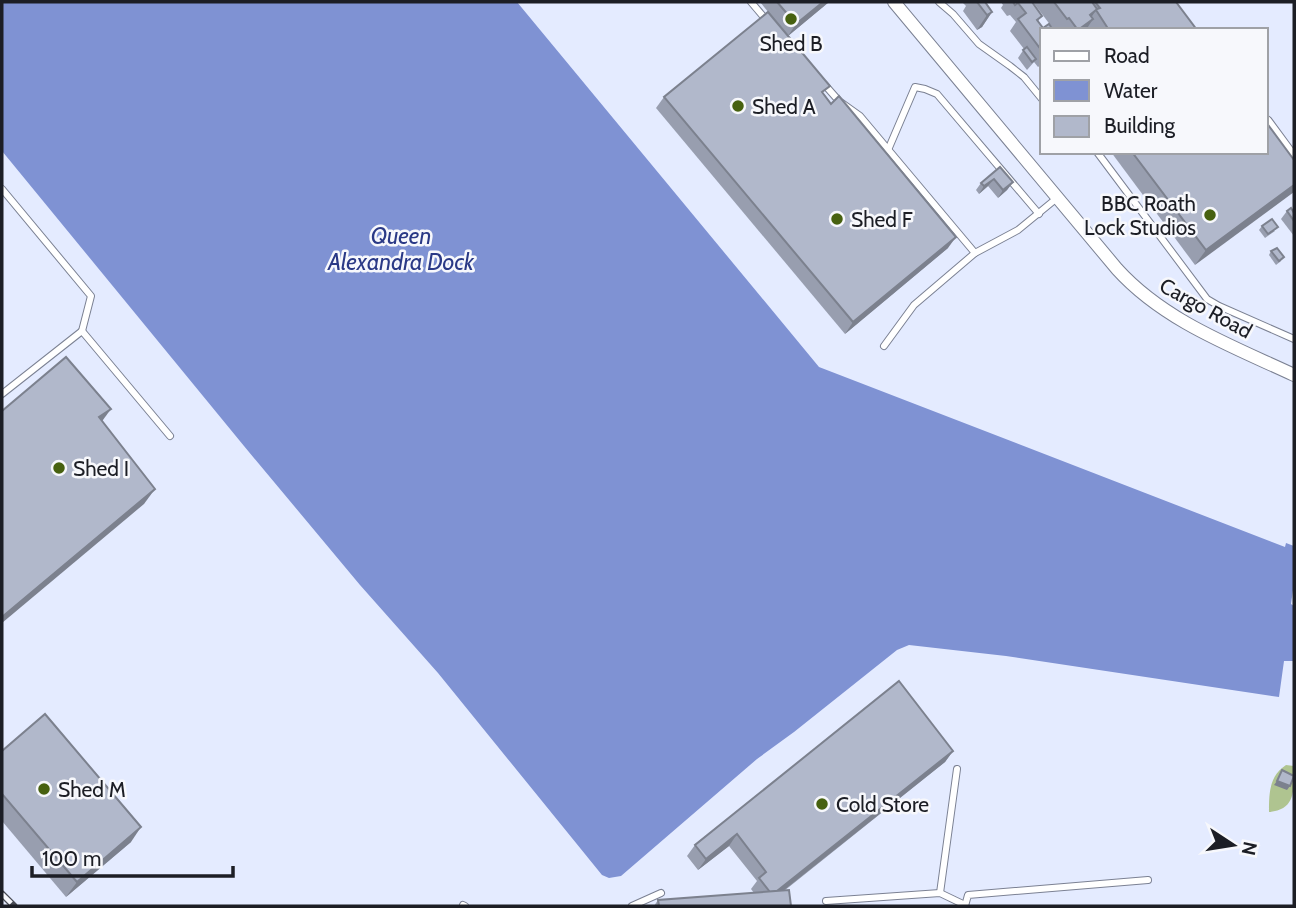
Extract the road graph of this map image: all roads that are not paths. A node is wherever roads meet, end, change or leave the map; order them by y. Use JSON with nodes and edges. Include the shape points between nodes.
{"nodes":[{"id":1,"x":751,"y":2,"type":"edge"},
{"id":2,"x":894,"y":2,"type":"edge"},
{"id":3,"x":939,"y":2,"type":"edge"},
{"id":4,"x":775,"y":30,"type":"edge"},
{"id":5,"x":821,"y":80,"type":"edge"},
{"id":6,"x":1040,"y":97,"type":"edge"},
{"id":7,"x":1268,"y":125,"type":"edge"},
{"id":8,"x":888,"y":150,"type":"junction"},
{"id":9,"x":1098,"y":154,"type":"edge"},
{"id":10,"x":1294,"y":160,"type":"edge"},
{"id":11,"x":2,"y":189,"type":"edge"},
{"id":12,"x":1057,"y":198,"type":"junction"},
{"id":13,"x":1039,"y":214,"type":"junction"},
{"id":14,"x":975,"y":253,"type":"junction"},
{"id":15,"x":82,"y":331,"type":"junction"},
{"id":16,"x":1294,"y":339,"type":"edge"},
{"id":17,"x":884,"y":346,"type":"dead end"},
{"id":18,"x":1294,"y":375,"type":"edge"},
{"id":19,"x":2,"y":394,"type":"edge"},
{"id":20,"x":170,"y":436,"type":"dead end"},
{"id":21,"x":957,"y":769,"type":"dead end"},
{"id":22,"x":1148,"y":880,"type":"dead end"},
{"id":23,"x":661,"y":893,"type":"dead end"},
{"id":24,"x":940,"y":893,"type":"junction"},
{"id":25,"x":826,"y":901,"type":"dead end"},
{"id":26,"x":965,"y":905,"type":"edge"},
{"id":27,"x":632,"y":906,"type":"edge"}],
"edges":[{"from":1,"to":4,"type":"lane"},
{"from":2,"to":12,"type":"street","name":"Cargo Road"},
{"from":3,"to":6,"type":"lane","via":[[979,44],[1017,70]]},
{"from":5,"to":8,"type":"lane"},
{"from":7,"to":10,"type":"street"},
{"from":8,"to":13,"type":"lane","via":[[915,87],[937,94]]},
{"from":8,"to":14,"type":"lane"},
{"from":9,"to":16,"type":"lane","via":[[1207,299]]},
{"from":11,"to":15,"type":"lane","via":[[91,296]]},
{"from":12,"to":13,"type":"lane"},
{"from":12,"to":18,"type":"street","name":"Cargo Road","via":[[1117,269],[1162,309]]},
{"from":13,"to":14,"type":"lane"},
{"from":14,"to":17,"type":"lane","via":[[914,305]]},
{"from":15,"to":19,"type":"lane"},
{"from":15,"to":20,"type":"lane"},
{"from":21,"to":24,"type":"lane"},
{"from":22,"to":26,"type":"lane","via":[[968,895]]},
{"from":23,"to":27,"type":"lane"},
{"from":24,"to":25,"type":"lane"},
{"from":24,"to":26,"type":"lane"}]}
